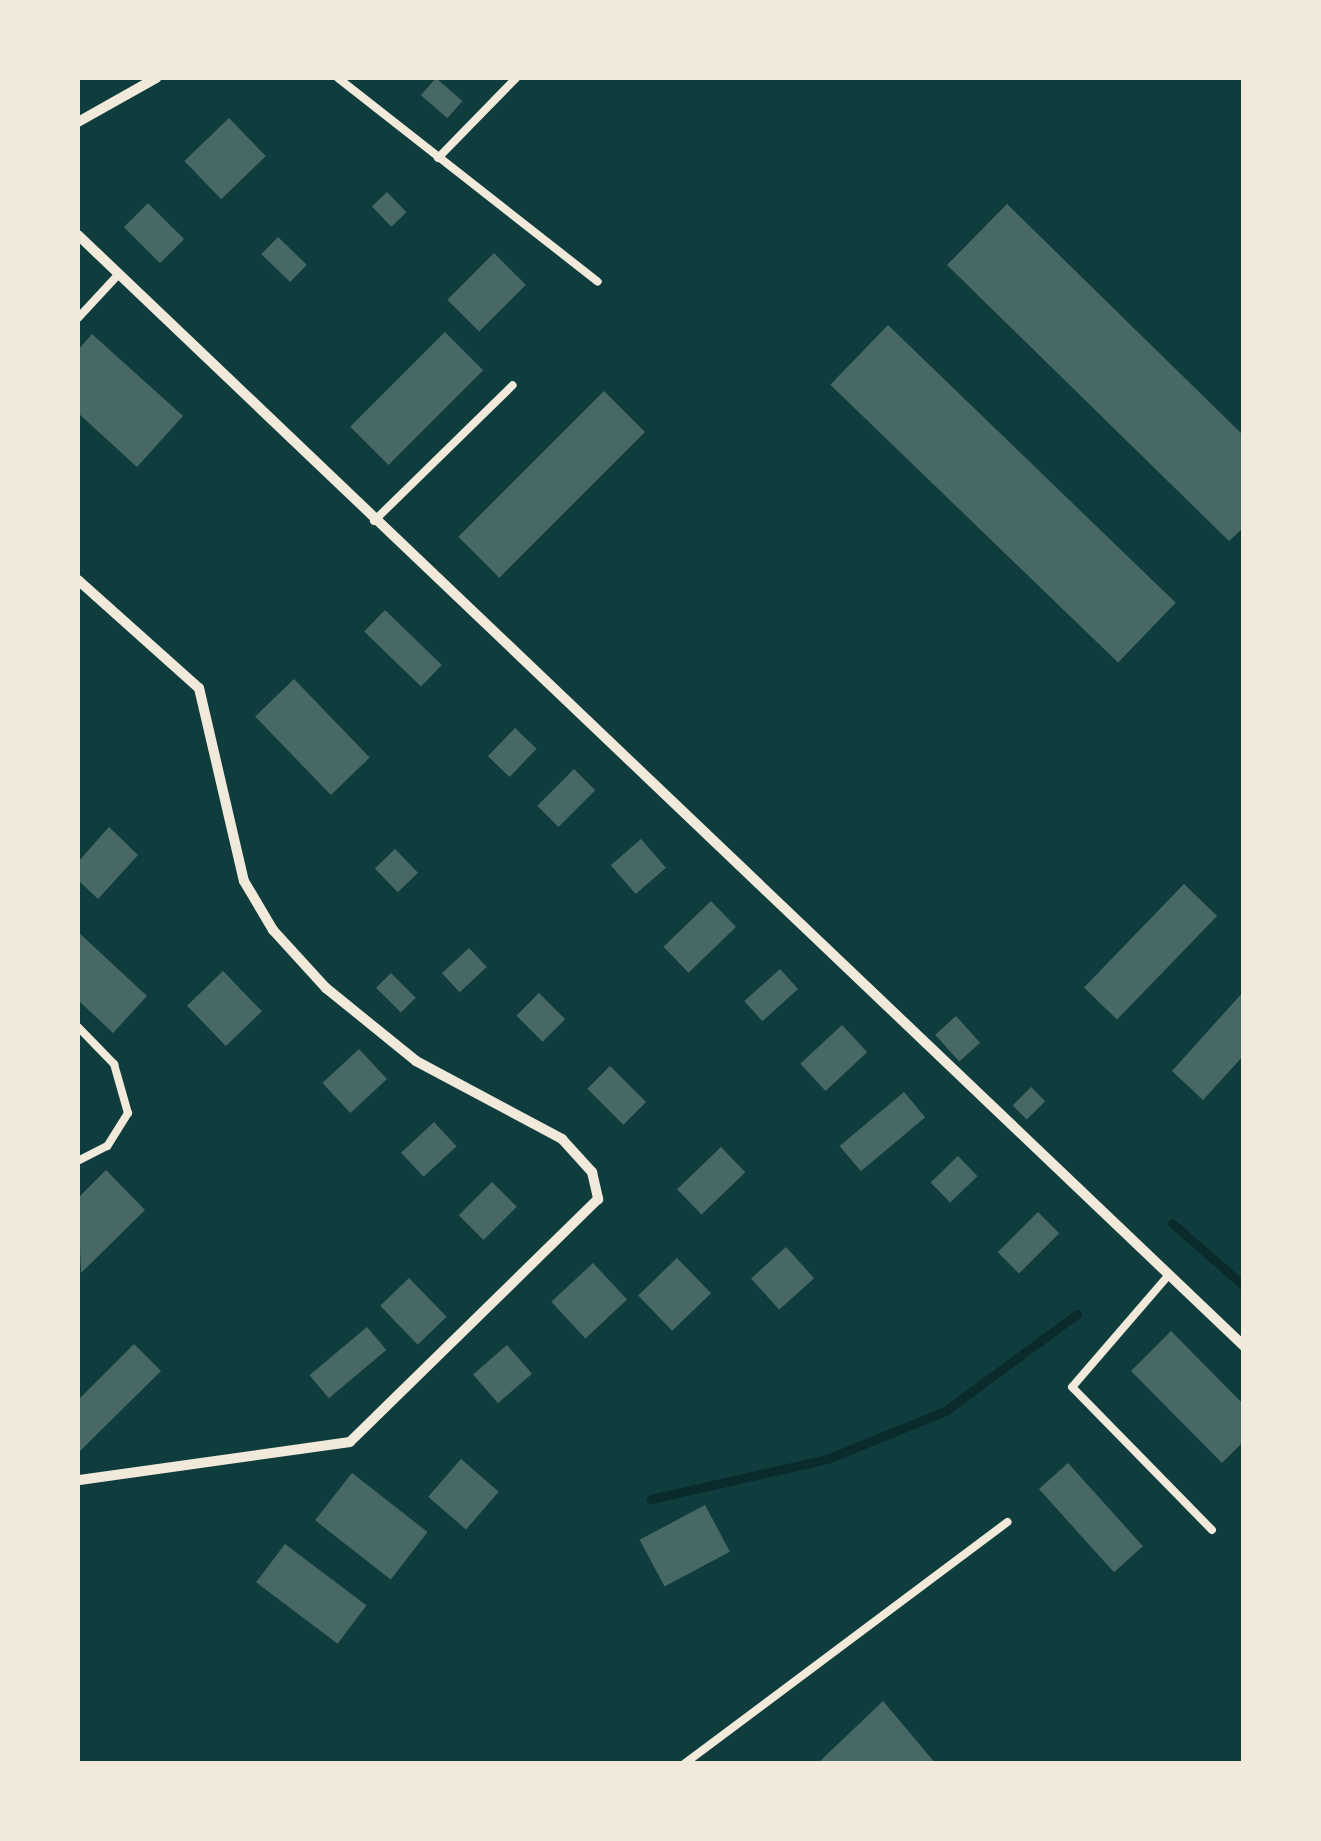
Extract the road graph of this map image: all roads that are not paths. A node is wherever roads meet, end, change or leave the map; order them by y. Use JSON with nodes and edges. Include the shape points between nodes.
{"nodes":[{"id":1,"x":155,"y":78,"type":"edge"},
{"id":2,"x":338,"y":78,"type":"edge"},
{"id":3,"x":516,"y":78,"type":"edge"},
{"id":4,"x":78,"y":122,"type":"edge"},
{"id":5,"x":438,"y":158,"type":"junction"},
{"id":6,"x":78,"y":235,"type":"edge"},
{"id":7,"x":116,"y":276,"type":"junction"},
{"id":8,"x":598,"y":282,"type":"dead end"},
{"id":9,"x":78,"y":318,"type":"edge"},
{"id":10,"x":514,"y":385,"type":"dead end"},
{"id":11,"x":374,"y":521,"type":"junction"},
{"id":12,"x":78,"y":580,"type":"edge"},
{"id":13,"x":78,"y":1027,"type":"edge"},
{"id":14,"x":78,"y":1161,"type":"edge"},
{"id":15,"x":1168,"y":1277,"type":"junction"},
{"id":16,"x":1244,"y":1346,"type":"edge"},
{"id":17,"x":79,"y":1476,"type":"edge"},
{"id":18,"x":1007,"y":1522,"type":"dead end"},
{"id":19,"x":1212,"y":1530,"type":"dead end"},
{"id":20,"x":684,"y":1764,"type":"edge"}],
"edges":[{"from":1,"to":4,"type":"street"},
{"from":2,"to":5,"type":"lane"},
{"from":3,"to":5,"type":"lane"},
{"from":5,"to":8,"type":"lane"},
{"from":6,"to":7,"type":"street"},
{"from":7,"to":9,"type":"lane"},
{"from":7,"to":11,"type":"street"},
{"from":10,"to":11,"type":"lane"},
{"from":11,"to":15,"type":"street"},
{"from":12,"to":17,"type":"street","via":[[200,688],[244,881],[273,930],[326,988],[416,1060],[562,1139],[592,1172],[598,1199],[350,1442]]},
{"from":13,"to":14,"type":"lane","via":[[114,1064],[128,1112],[107,1146]]},
{"from":15,"to":16,"type":"street"},
{"from":15,"to":19,"type":"lane","via":[[1072,1387]]},
{"from":18,"to":20,"type":"lane"}]}
